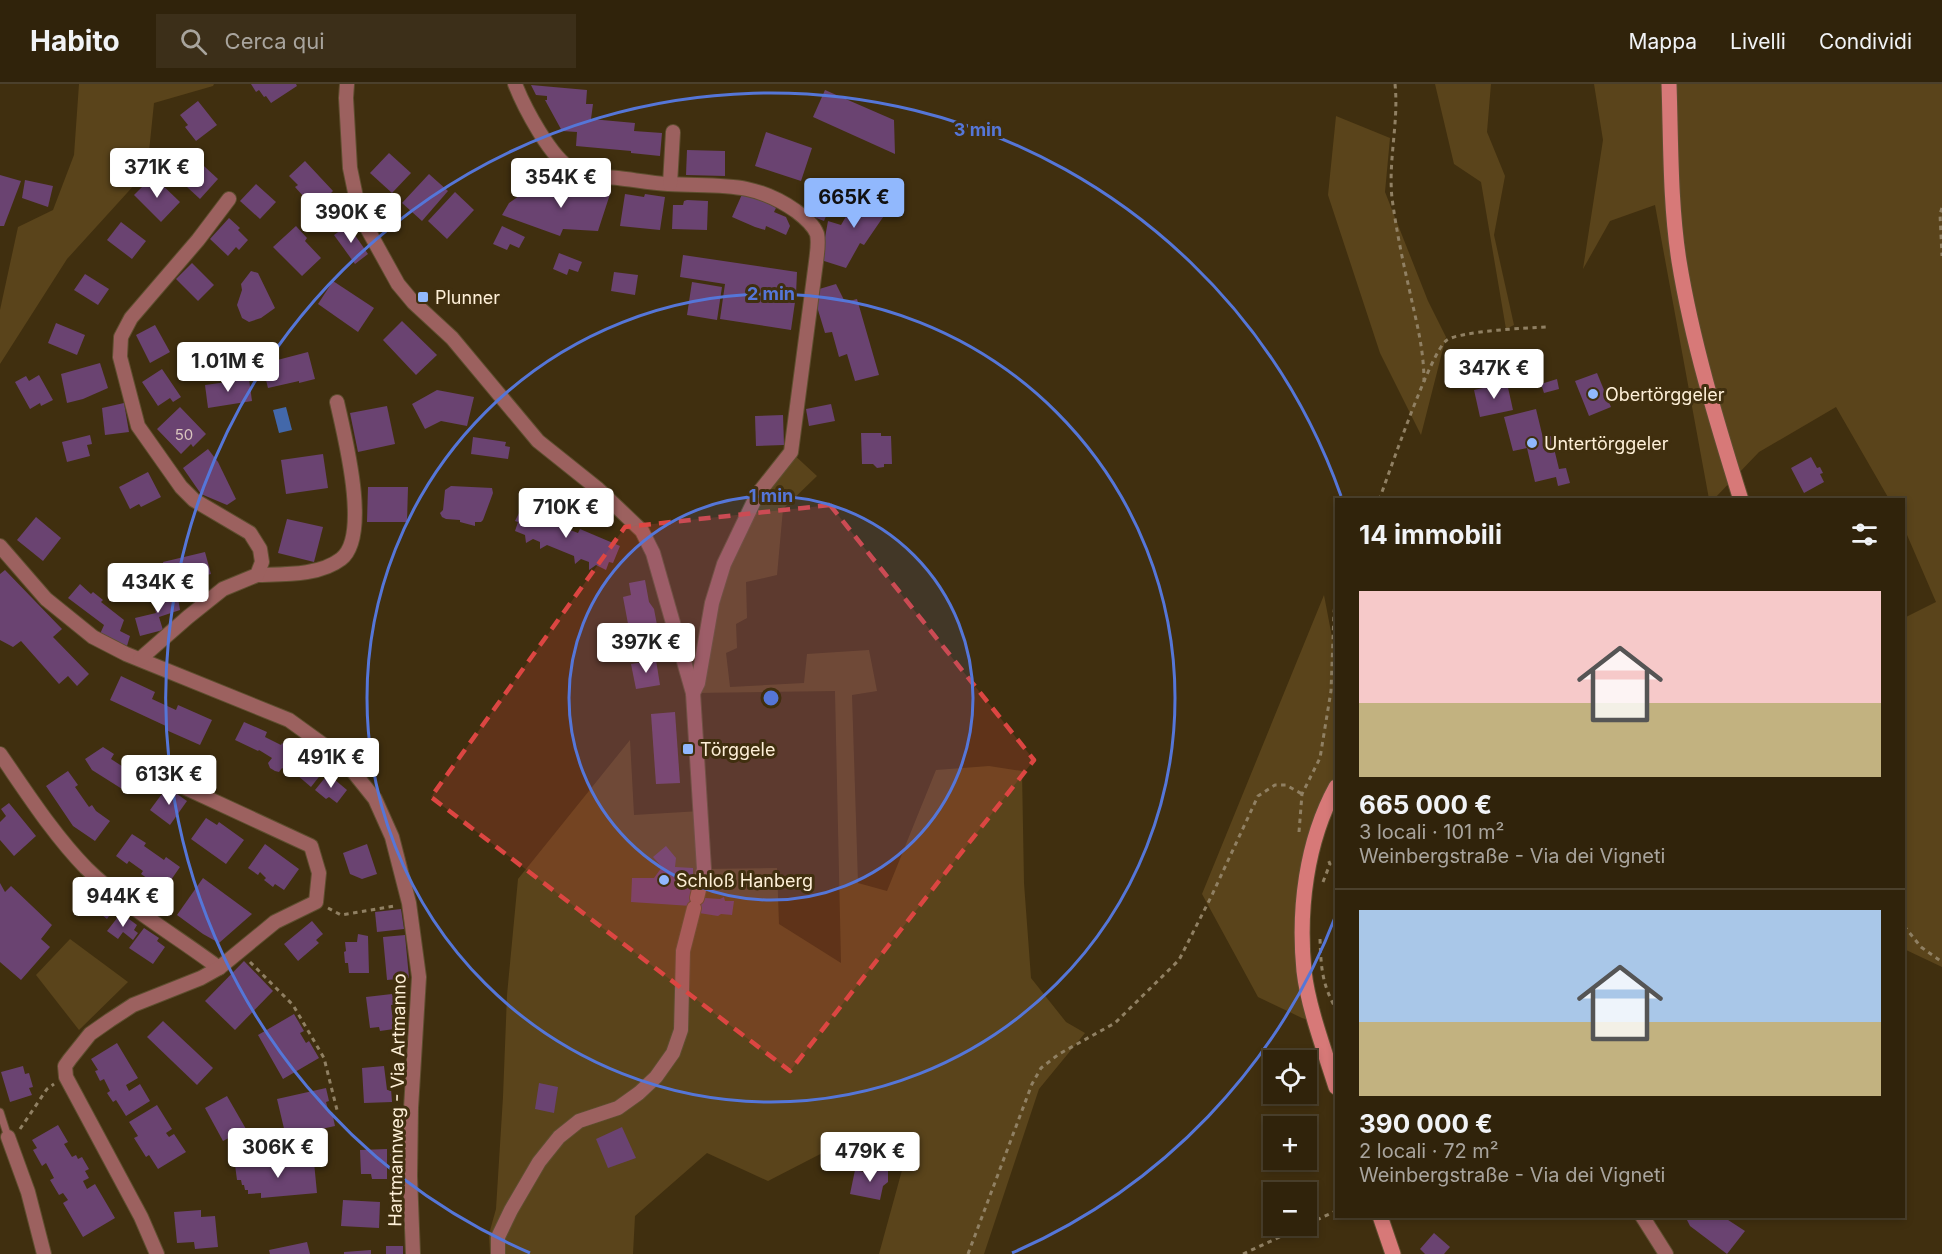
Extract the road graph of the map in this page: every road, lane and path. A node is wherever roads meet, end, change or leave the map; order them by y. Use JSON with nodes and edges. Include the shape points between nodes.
{"nodes":[{"id":1,"x":347,"y":84,"type":"edge"},
{"id":2,"x":515,"y":84,"type":"edge"},
{"id":3,"x":1395,"y":84,"type":"edge"},
{"id":4,"x":1669,"y":84,"type":"edge"},
{"id":5,"x":673,"y":132,"type":"dead end"},
{"id":6,"x":670,"y":184,"type":"junction"},
{"id":7,"x":229,"y":200,"type":"dead end"},
{"id":8,"x":1942,"y":208,"type":"edge"},
{"id":9,"x":1942,"y":256,"type":"edge"},
{"id":10,"x":1546,"y":327,"type":"dead end"},
{"id":11,"x":1424,"y":382,"type":"junction"},
{"id":12,"x":337,"y":402,"type":"dead end"},
{"id":13,"x":1380,"y":498,"type":"edge"},
{"id":14,"x":1740,"y":498,"type":"edge"},
{"id":15,"x":0,"y":546,"type":"edge"},
{"id":16,"x":257,"y":575,"type":"junction"},
{"id":17,"x":1335,"y":604,"type":"edge"},
{"id":18,"x":140,"y":659,"type":"junction"},
{"id":19,"x":693,"y":693,"type":"junction"},
{"id":20,"x":0,"y":754,"type":"edge"},
{"id":21,"x":177,"y":784,"type":"dead end"},
{"id":22,"x":1335,"y":789,"type":"edge"},
{"id":23,"x":316,"y":902,"type":"junction"},
{"id":24,"x":409,"y":903,"type":"junction"},
{"id":25,"x":1905,"y":927,"type":"edge"},
{"id":26,"x":240,"y":952,"type":"junction"},
{"id":27,"x":1942,"y":963,"type":"edge"},
{"id":28,"x":219,"y":968,"type":"junction"},
{"id":29,"x":66,"y":1077,"type":"junction"},
{"id":30,"x":1335,"y":1084,"type":"edge"},
{"id":31,"x":337,"y":1110,"type":"dead end"},
{"id":32,"x":0,"y":1112,"type":"edge"},
{"id":33,"x":8,"y":1137,"type":"junction"},
{"id":34,"x":1335,"y":1211,"type":"edge"},
{"id":35,"x":1381,"y":1218,"type":"edge"},
{"id":36,"x":1643,"y":1218,"type":"edge"},
{"id":37,"x":44,"y":1254,"type":"edge"},
{"id":38,"x":157,"y":1254,"type":"edge"},
{"id":39,"x":413,"y":1254,"type":"edge"},
{"id":40,"x":498,"y":1254,"type":"edge"},
{"id":41,"x":968,"y":1254,"type":"edge"},
{"id":42,"x":1243,"y":1254,"type":"edge"},
{"id":43,"x":1393,"y":1254,"type":"edge"},
{"id":44,"x":1666,"y":1254,"type":"edge"}],
"edges":[{"from":1,"to":19,"type":"street","via":[[350,168],[356,197],[367,228],[398,284],[452,338],[538,441],[642,531],[653,553]]},
{"from":2,"to":6,"type":"street","via":[[547,144],[573,170]]},
{"from":3,"to":11,"type":"path","via":[[1392,195],[1421,337]]},
{"from":4,"to":14,"type":"street","via":[[1680,263],[1722,440]]},
{"from":5,"to":6,"type":"street"},
{"from":6,"to":19,"type":"street","via":[[744,187],[766,193],[809,222],[818,242],[791,452],[757,495],[724,564]]},
{"from":7,"to":16,"type":"street","via":[[131,318],[121,337],[120,357],[138,426],[181,488],[250,533],[261,549]]},
{"from":8,"to":9,"type":"path"},
{"from":10,"to":11,"type":"path","via":[[1462,335],[1447,340],[1438,349]]},
{"from":11,"to":13,"type":"path"},
{"from":12,"to":16,"type":"street","via":[[356,512],[352,542],[343,558],[330,565],[299,574]]},
{"from":15,"to":18,"type":"street","name":"Hartmannweg - Via Artmanno","via":[[46,599],[93,637]]},
{"from":16,"to":18,"type":"street","via":[[223,589]]},
{"from":17,"to":41,"type":"path","via":[[1331,691],[1320,758],[1302,794],[1286,785],[1275,785],[1258,796],[1179,960],[1115,1023],[1041,1068]]},
{"from":18,"to":24,"type":"street","name":"Hartmannweg - Via Artmanno","via":[[289,720],[343,759],[375,799],[392,837]]},
{"from":19,"to":40,"type":"street","via":[[704,869],[683,951],[681,1030],[673,1053],[639,1093],[618,1108],[579,1121],[538,1162],[498,1237]]},
{"from":20,"to":28,"type":"street","via":[[51,826],[86,867],[125,902]]},
{"from":21,"to":23,"type":"street","via":[[311,846],[319,873]]},
{"from":22,"to":30,"type":"street","via":[[1314,846],[1302,917],[1304,973]]},
{"from":23,"to":24,"type":"path","via":[[341,915]]},
{"from":23,"to":26,"type":"street","via":[[275,922]]},
{"from":24,"to":39,"type":"street","name":"Hartmannweg - Via Artmanno","via":[[419,977],[410,1142]]},
{"from":25,"to":27,"type":"path","via":[[1921,947]]},
{"from":26,"to":28,"type":"street"},
{"from":26,"to":31,"type":"path","via":[[292,1005],[324,1058]]},
{"from":28,"to":29,"type":"street","via":[[133,1005],[90,1034],[65,1066]]},
{"from":29,"to":33,"type":"path","via":[[47,1089],[19,1131]]},
{"from":29,"to":38,"type":"street"},
{"from":32,"to":33,"type":"lane"},
{"from":33,"to":37,"type":"street"},
{"from":34,"to":42,"type":"path"},
{"from":35,"to":43,"type":"street"},
{"from":36,"to":44,"type":"street"}]}
